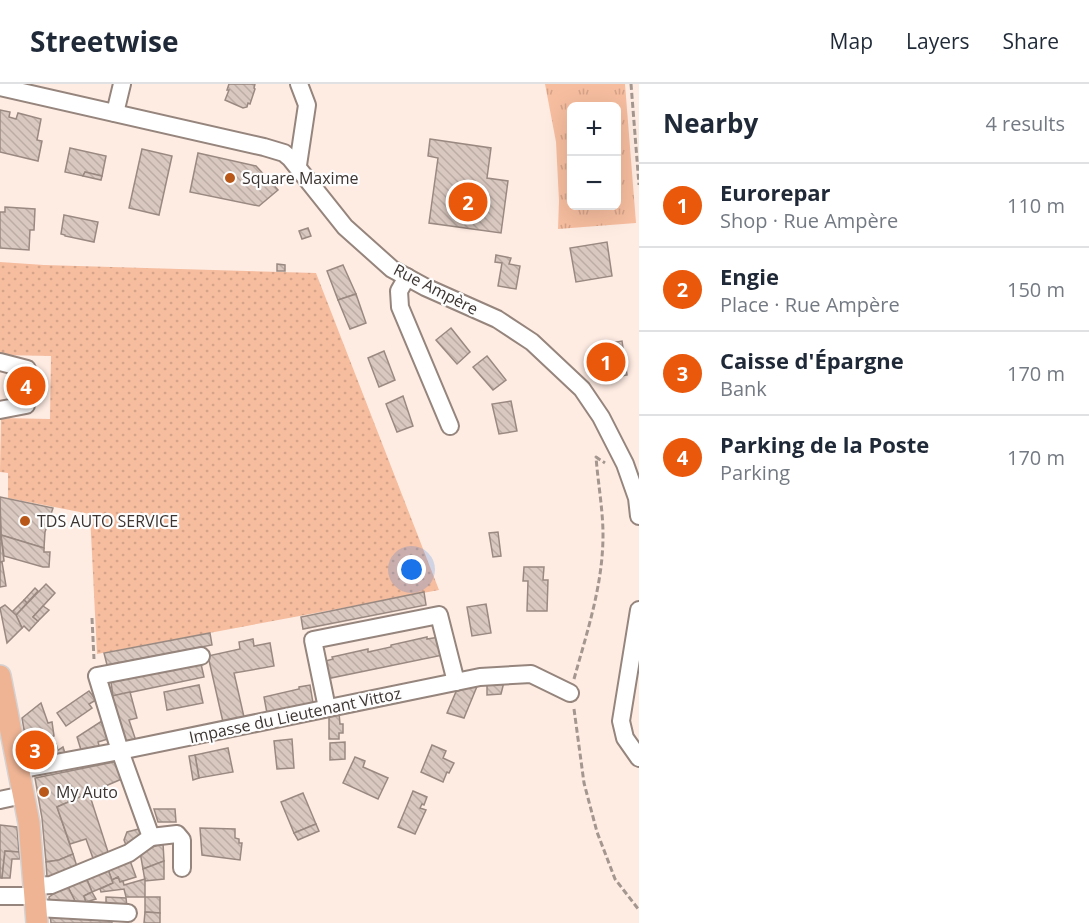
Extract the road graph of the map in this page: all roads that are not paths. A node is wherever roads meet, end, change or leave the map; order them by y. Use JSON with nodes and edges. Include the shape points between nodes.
{"nodes":[{"id":1,"x":122,"y":84,"type":"edge"},
{"id":2,"x":299,"y":84,"type":"edge"},
{"id":3,"x":0,"y":87,"type":"edge"},
{"id":4,"x":116,"y":113,"type":"junction"},
{"id":5,"x":298,"y":165,"type":"junction"},
{"id":6,"x":407,"y":277,"type":"junction"},
{"id":7,"x":0,"y":362,"type":"edge"},
{"id":8,"x":0,"y":410,"type":"edge"},
{"id":9,"x":450,"y":426,"type":"dead end"},
{"id":10,"x":639,"y":516,"type":"edge"},
{"id":11,"x":639,"y":610,"type":"edge"},
{"id":12,"x":201,"y":656,"type":"dead end"},
{"id":13,"x":0,"y":676,"type":"edge"},
{"id":14,"x":456,"y":682,"type":"junction"},
{"id":15,"x":570,"y":693,"type":"road end"},
{"id":16,"x":327,"y":708,"type":"junction"},
{"id":17,"x":120,"y":751,"type":"junction"},
{"id":18,"x":639,"y":758,"type":"edge"},
{"id":19,"x":18,"y":770,"type":"junction"},
{"id":20,"x":24,"y":795,"type":"junction"},
{"id":21,"x":0,"y":800,"type":"edge"},
{"id":22,"x":151,"y":837,"type":"junction"},
{"id":23,"x":182,"y":868,"type":"dead end"},
{"id":24,"x":0,"y":896,"type":"edge"},
{"id":25,"x":36,"y":903,"type":"edge"},
{"id":26,"x":128,"y":913,"type":"dead end"}],
"edges":[{"from":1,"to":4,"type":"street"},
{"from":2,"to":5,"type":"street","via":[[307,105]]},
{"from":3,"to":4,"type":"street","name":"Rue Ampère"},
{"from":4,"to":5,"type":"street","name":"Rue Ampère","via":[[275,150]]},
{"from":5,"to":6,"type":"street","name":"Rue Ampère","via":[[345,227],[392,269]]},
{"from":6,"to":9,"type":"street","via":[[399,291],[400,307]]},
{"from":6,"to":10,"type":"street","name":"Rue Ampère","via":[[497,319],[532,342],[582,389],[625,464]]},
{"from":7,"to":8,"type":"street","via":[[27,369],[26,405]]},
{"from":11,"to":18,"type":"street","via":[[621,721]]},
{"from":12,"to":17,"type":"street","via":[[97,676]]},
{"from":13,"to":19,"type":"main road"},
{"from":14,"to":15,"type":"street","name":"Impasse du Lieutenant Vittoz","via":[[531,674]]},
{"from":14,"to":16,"type":"street","name":"Impasse du Lieutenant Vittoz"},
{"from":14,"to":16,"type":"street","via":[[439,615],[313,640]]},
{"from":16,"to":17,"type":"street","name":"Impasse du Lieutenant Vittoz"},
{"from":17,"to":19,"type":"street","name":"Impasse du Lieutenant Vittoz"},
{"from":17,"to":22,"type":"street"},
{"from":19,"to":20,"type":"main road"},
{"from":20,"to":21,"type":"street"},
{"from":20,"to":25,"type":"main road"},
{"from":22,"to":23,"type":"street","via":[[177,834],[182,840]]},
{"from":22,"to":25,"type":"street","via":[[129,853],[51,885]]},
{"from":24,"to":25,"type":"street"},
{"from":25,"to":26,"type":"street"}]}
